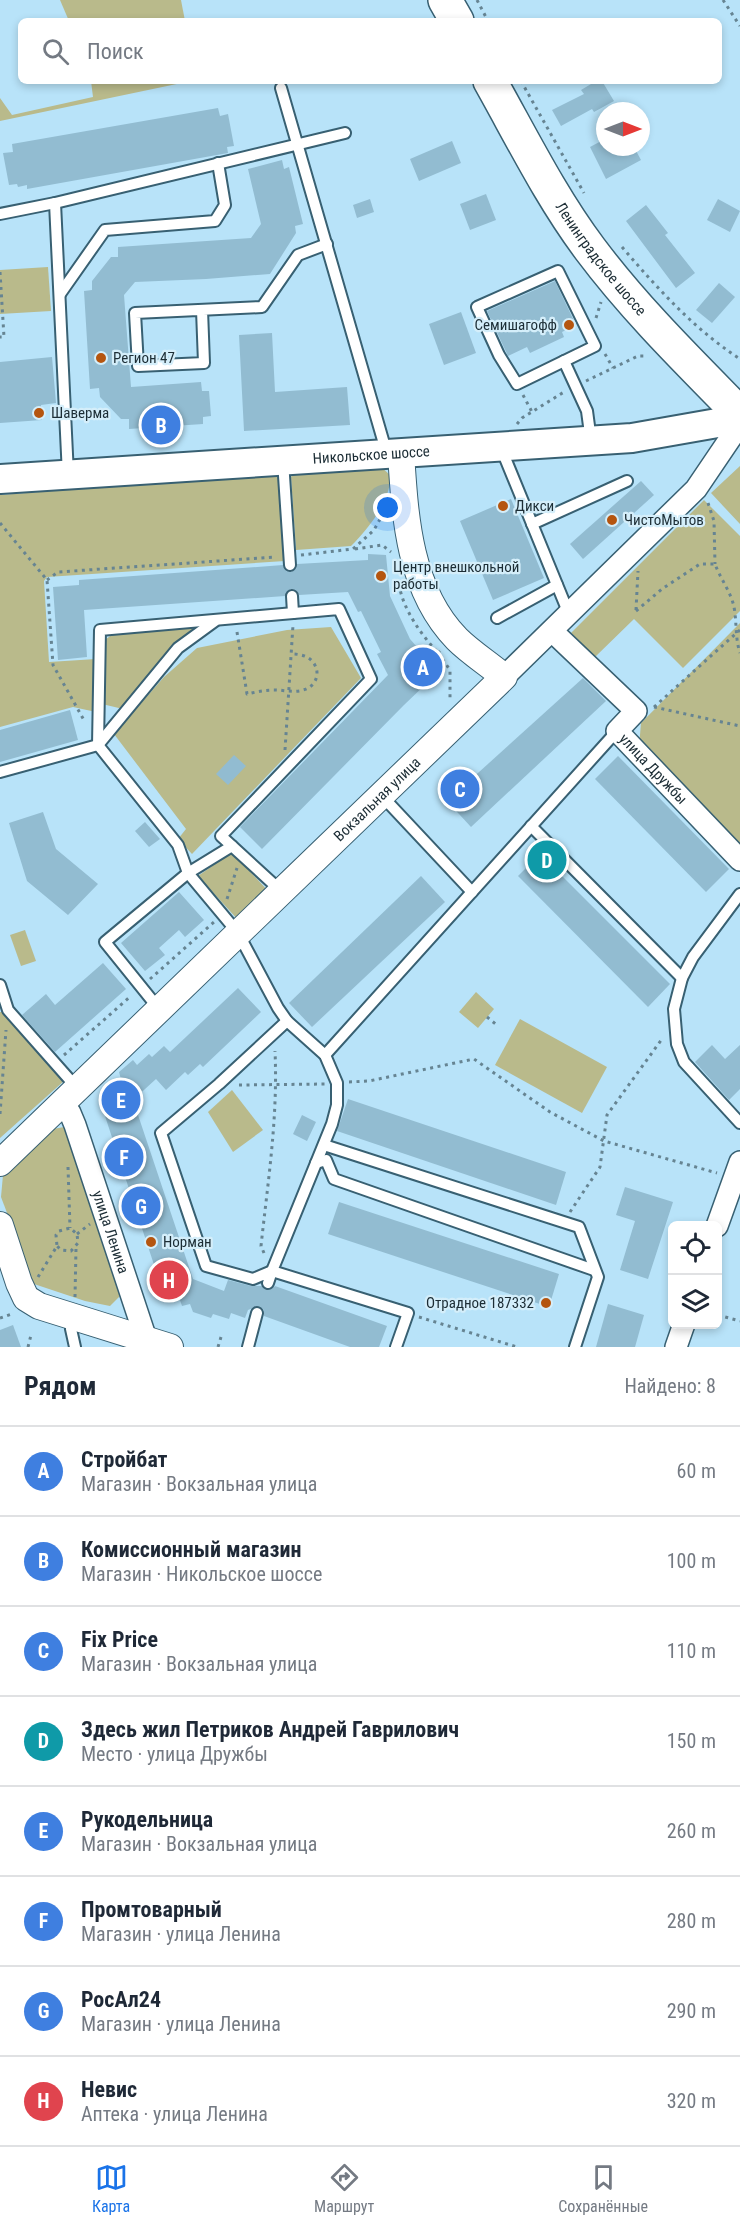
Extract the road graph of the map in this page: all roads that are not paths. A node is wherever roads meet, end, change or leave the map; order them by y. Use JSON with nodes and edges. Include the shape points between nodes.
{"nodes":[{"id":1,"x":445,"y":0,"type":"edge"},
{"id":2,"x":455,"y":18,"type":"edge"},
{"id":3,"x":492,"y":84,"type":"edge"},
{"id":4,"x":281,"y":88,"type":"dead end"},
{"id":5,"x":345,"y":133,"type":"dead end"},
{"id":6,"x":297,"y":144,"type":"junction"},
{"id":7,"x":218,"y":164,"type":"junction"},
{"id":8,"x":55,"y":203,"type":"junction"},
{"id":9,"x":0,"y":214,"type":"edge"},
{"id":10,"x":327,"y":244,"type":"junction"},
{"id":11,"x":60,"y":294,"type":"junction"},
{"id":12,"x":202,"y":310,"type":"junction"},
{"id":13,"x":564,"y":361,"type":"junction"},
{"id":14,"x":740,"y":414,"type":"edge"},
{"id":15,"x":740,"y":419,"type":"edge"},
{"id":16,"x":740,"y":424,"type":"edge"},
{"id":17,"x":591,"y":441,"type":"junction"},
{"id":18,"x":501,"y":447,"type":"junction"},
{"id":19,"x":394,"y":454,"type":"junction"},
{"id":20,"x":283,"y":461,"type":"junction"},
{"id":21,"x":68,"y":475,"type":"junction"},
{"id":22,"x":0,"y":479,"type":"edge"},
{"id":23,"x":627,"y":481,"type":"dead end"},
{"id":24,"x":532,"y":524,"type":"junction"},
{"id":25,"x":290,"y":560,"type":"road end"},
{"id":26,"x":557,"y":585,"type":"junction"},
{"id":27,"x":292,"y":596,"type":"dead end"},
{"id":28,"x":293,"y":613,"type":"junction"},
{"id":29,"x":569,"y":614,"type":"junction"},
{"id":30,"x":497,"y":618,"type":"dead end"},
{"id":31,"x":217,"y":620,"type":"junction"},
{"id":32,"x":552,"y":631,"type":"junction"},
{"id":33,"x":504,"y":677,"type":"junction"},
{"id":34,"x":617,"y":732,"type":"junction"},
{"id":35,"x":98,"y":744,"type":"junction"},
{"id":36,"x":0,"y":772,"type":"edge"},
{"id":37,"x":381,"y":795,"type":"junction"},
{"id":38,"x":531,"y":826,"type":"junction"},
{"id":39,"x":232,"y":846,"type":"junction"},
{"id":40,"x":740,"y":860,"type":"edge"},
{"id":41,"x":188,"y":873,"type":"junction"},
{"id":42,"x":281,"y":891,"type":"junction"},
{"id":43,"x":472,"y":892,"type":"junction"},
{"id":44,"x":740,"y":894,"type":"edge"},
{"id":45,"x":230,"y":924,"type":"junction"},
{"id":46,"x":682,"y":978,"type":"junction"},
{"id":47,"x":0,"y":985,"type":"edge"},
{"id":48,"x":159,"y":1009,"type":"junction"},
{"id":49,"x":287,"y":1021,"type":"junction"},
{"id":50,"x":325,"y":1054,"type":"junction"},
{"id":51,"x":70,"y":1096,"type":"junction"},
{"id":52,"x":740,"y":1123,"type":"edge"},
{"id":53,"x":324,"y":1145,"type":"junction"},
{"id":54,"x":336,"y":1149,"type":"junction"},
{"id":55,"x":321,"y":1162,"type":"junction"},
{"id":56,"x":740,"y":1162,"type":"edge"},
{"id":57,"x":0,"y":1163,"type":"edge"},
{"id":58,"x":719,"y":1221,"type":"edge"},
{"id":59,"x":0,"y":1225,"type":"edge"},
{"id":60,"x":594,"y":1270,"type":"junction"},
{"id":61,"x":272,"y":1271,"type":"junction"},
{"id":62,"x":268,"y":1283,"type":"dead end"},
{"id":63,"x":257,"y":1314,"type":"dead end"},
{"id":64,"x":72,"y":1316,"type":"junction"},
{"id":65,"x":682,"y":1329,"type":"edge"},
{"id":66,"x":158,"y":1343,"type":"edge"},
{"id":67,"x":75,"y":1347,"type":"edge"},
{"id":68,"x":248,"y":1347,"type":"edge"},
{"id":69,"x":396,"y":1347,"type":"edge"},
{"id":70,"x":575,"y":1347,"type":"edge"},
{"id":71,"x":676,"y":1347,"type":"edge"}],
"edges":[{"from":1,"to":2,"type":"main road"},
{"from":3,"to":14,"type":"main road","name":"Ленинградское шоссе","via":[[549,188],[615,259],[668,341]]},
{"from":4,"to":6,"type":"lane"},
{"from":5,"to":6,"type":"lane"},
{"from":6,"to":7,"type":"lane"},
{"from":6,"to":10,"type":"lane"},
{"from":7,"to":8,"type":"lane"},
{"from":7,"to":11,"type":"lane","via":[[225,205],[214,220],[105,230]]},
{"from":8,"to":9,"type":"lane"},
{"from":8,"to":11,"type":"lane"},
{"from":10,"to":12,"type":"lane","via":[[298,255],[262,307]]},
{"from":10,"to":19,"type":"lane"},
{"from":11,"to":21,"type":"lane"},
{"from":12,"to":12,"type":"lane","via":[[135,313],[138,366],[204,363]]},
{"from":13,"to":13,"type":"lane","via":[[595,346],[558,271],[477,307],[517,384]]},
{"from":13,"to":17,"type":"lane","via":[[587,411]]},
{"from":15,"to":17,"type":"main road","name":"Никольское шоссе"},
{"from":16,"to":29,"type":"street","name":"Вокзальная улица","via":[[696,489]]},
{"from":17,"to":18,"type":"main road","name":"Никольское шоссе"},
{"from":18,"to":19,"type":"main road","name":"Никольское шоссе"},
{"from":18,"to":24,"type":"lane"},
{"from":19,"to":20,"type":"main road","name":"Никольское шоссе"},
{"from":19,"to":33,"type":"street","via":[[403,482],[408,537],[436,613],[458,639]]},
{"from":20,"to":21,"type":"main road","name":"Никольское шоссе"},
{"from":20,"to":25,"type":"lane"},
{"from":21,"to":22,"type":"main road","name":"Никольское шоссе"},
{"from":23,"to":24,"type":"lane"},
{"from":24,"to":26,"type":"lane"},
{"from":26,"to":29,"type":"lane"},
{"from":26,"to":30,"type":"lane"},
{"from":27,"to":28,"type":"lane"},
{"from":28,"to":31,"type":"lane"},
{"from":28,"to":39,"type":"lane","via":[[339,609],[371,679],[221,836]]},
{"from":29,"to":32,"type":"street","name":"Вокзальная улица"},
{"from":31,"to":35,"type":"lane","via":[[178,648]]},
{"from":31,"to":35,"type":"lane","via":[[100,630]]},
{"from":32,"to":33,"type":"street","name":"Вокзальная улица"},
{"from":32,"to":34,"type":"street","name":"улица Дружбы","via":[[636,711]]},
{"from":33,"to":37,"type":"street","name":"Вокзальная улица"},
{"from":34,"to":38,"type":"lane"},
{"from":34,"to":40,"type":"street","name":"улица Дружбы"},
{"from":35,"to":36,"type":"lane"},
{"from":35,"to":41,"type":"lane","via":[[178,845]]},
{"from":37,"to":42,"type":"street","name":"Вокзальная улица"},
{"from":37,"to":43,"type":"lane"},
{"from":38,"to":43,"type":"lane"},
{"from":38,"to":46,"type":"lane"},
{"from":39,"to":41,"type":"lane"},
{"from":39,"to":42,"type":"lane"},
{"from":41,"to":45,"type":"lane"},
{"from":41,"to":48,"type":"lane","via":[[105,942]]},
{"from":42,"to":45,"type":"street","name":"Вокзальная улица"},
{"from":43,"to":50,"type":"lane"},
{"from":44,"to":46,"type":"lane"},
{"from":45,"to":48,"type":"street","name":"Вокзальная улица"},
{"from":45,"to":49,"type":"lane"},
{"from":46,"to":52,"type":"lane","via":[[674,1023],[684,1062]]},
{"from":47,"to":51,"type":"lane","via":[[8,1010],[54,1064]]},
{"from":48,"to":51,"type":"street","name":"Вокзальная улица"},
{"from":49,"to":50,"type":"lane"},
{"from":49,"to":61,"type":"lane","via":[[161,1133],[206,1266],[253,1279]]},
{"from":50,"to":53,"type":"lane","via":[[337,1083],[337,1105]]},
{"from":51,"to":57,"type":"street","name":"Вокзальная улица"},
{"from":51,"to":66,"type":"street","name":"улица Ленина","via":[[70,1113]]},
{"from":53,"to":54,"type":"lane"},
{"from":53,"to":55,"type":"lane"},
{"from":54,"to":55,"type":"lane"},
{"from":54,"to":60,"type":"lane","via":[[579,1227]]},
{"from":55,"to":60,"type":"lane","via":[[334,1179]]},
{"from":55,"to":61,"type":"lane"},
{"from":56,"to":58,"type":"street"},
{"from":59,"to":64,"type":"street","via":[[26,1298]]},
{"from":60,"to":70,"type":"lane","via":[[598,1277]]},
{"from":61,"to":62,"type":"lane"},
{"from":61,"to":69,"type":"lane","via":[[408,1313]]},
{"from":63,"to":68,"type":"lane"},
{"from":64,"to":66,"type":"street"},
{"from":64,"to":67,"type":"lane","via":[[70,1329]]},
{"from":65,"to":71,"type":"street"}]}
